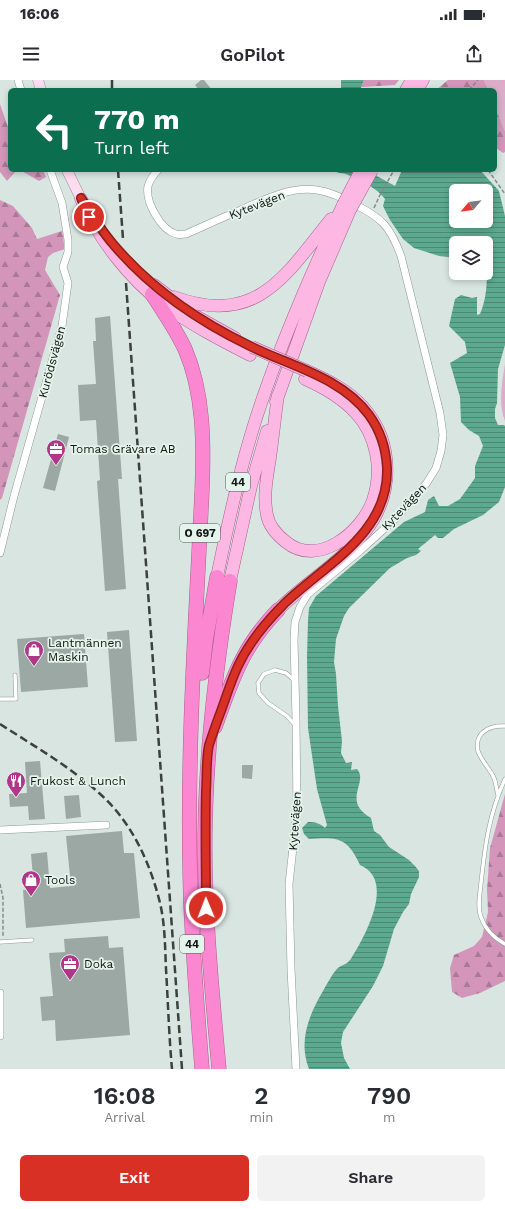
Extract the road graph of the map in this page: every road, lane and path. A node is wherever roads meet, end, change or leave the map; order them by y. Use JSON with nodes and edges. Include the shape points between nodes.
{"nodes":[{"id":1,"x":478,"y":80,"type":"edge"},
{"id":2,"x":472,"y":88,"type":"edge"},
{"id":3,"x":51,"y":172,"type":"edge"},
{"id":4,"x":68,"y":172,"type":"edge"},
{"id":5,"x":156,"y":172,"type":"edge"},
{"id":6,"x":360,"y":172,"type":"edge"},
{"id":7,"x":371,"y":172,"type":"edge"},
{"id":8,"x":392,"y":172,"type":"edge"},
{"id":9,"x":489,"y":172,"type":"edge"},
{"id":10,"x":505,"y":194,"type":"edge"},
{"id":11,"x":81,"y":198,"type":"joint"},
{"id":12,"x":347,"y":208,"type":"junction"},
{"id":13,"x":372,"y":213,"type":"junction"},
{"id":14,"x":157,"y":293,"type":"junction"},
{"id":15,"x":306,"y":375,"type":"junction"},
{"id":16,"x":278,"y":395,"type":"junction"},
{"id":17,"x":0,"y":552,"type":"edge"},
{"id":18,"x":217,"y":576,"type":"joint"},
{"id":19,"x":230,"y":581,"type":"joint"},
{"id":20,"x":278,"y":610,"type":"joint"},
{"id":21,"x":15,"y":675,"type":"dead end"},
{"id":22,"x":295,"y":681,"type":"junction"},
{"id":23,"x":0,"y":699,"type":"edge"},
{"id":24,"x":505,"y":726,"type":"edge"},
{"id":25,"x":297,"y":727,"type":"junction"},
{"id":26,"x":209,"y":746,"type":"junction"},
{"id":27,"x":505,"y":779,"type":"edge"},
{"id":28,"x":190,"y":783,"type":"junction"},
{"id":29,"x":498,"y":796,"type":"junction"},
{"id":30,"x":106,"y":825,"type":"dead end"},
{"id":31,"x":0,"y":830,"type":"edge"},
{"id":32,"x":0,"y":884,"type":"edge"},
{"id":33,"x":32,"y":940,"type":"dead end"},
{"id":34,"x":1,"y":942,"type":"edge"},
{"id":35,"x":505,"y":944,"type":"edge"},
{"id":36,"x":0,"y":993,"type":"edge"},
{"id":37,"x":0,"y":1000,"type":"edge"},
{"id":38,"x":0,"y":1036,"type":"edge"},
{"id":39,"x":202,"y":1069,"type":"edge"},
{"id":40,"x":219,"y":1069,"type":"edge"},
{"id":41,"x":296,"y":1069,"type":"edge"}],
"edges":[{"from":1,"to":2,"type":"path"},
{"from":3,"to":17,"type":"street","name":"Kurödsvägen","via":[[62,203],[68,240],[68,252],[63,268],[68,283],[62,326]]},
{"from":4,"to":11,"type":"street","number":"O 697"},
{"from":5,"to":13,"type":"street","name":"Kytevägen","via":[[148,187],[151,206],[158,219],[177,235],[186,234],[278,195],[297,190],[317,190],[334,195]]},
{"from":6,"to":12,"type":"main road","number":"44","bridge":true},
{"from":7,"to":12,"type":"main road","number":"44","bridge":true},
{"from":8,"to":13,"type":"path"},
{"from":9,"to":10,"type":"path"},
{"from":11,"to":14,"type":"main road","number":"O 697","via":[[89,217],[108,246],[134,277]]},
{"from":12,"to":14,"type":"main road","via":[[292,267],[271,287],[251,300],[230,306],[209,306]]},
{"from":12,"to":16,"type":"main road","number":"44"},
{"from":12,"to":18,"type":"main road","number":"44","via":[[311,274],[266,390],[238,482]]},
{"from":13,"to":22,"type":"street","name":"Kytevägen","via":[[388,228],[402,256],[440,413],[443,435],[441,451],[436,468],[426,484],[395,519],[304,600],[295,622]]},
{"from":14,"to":15,"type":"main road","number":"O 697","bridge":true,"via":[[251,351]]},
{"from":14,"to":28,"type":"highway","number":"O 697","via":[[185,350],[195,382],[202,431],[202,491]]},
{"from":15,"to":16,"type":"main road","via":[[356,412],[373,441],[378,466],[376,489],[364,515],[346,537],[330,547],[310,551],[299,550],[279,537],[267,516],[266,485]]},
{"from":15,"to":20,"type":"main road","number":"O 697","via":[[332,383],[343,390],[370,417],[384,449],[386,482],[381,504],[364,533]]},
{"from":16,"to":19,"type":"main road","number":"44","via":[[251,486]]},
{"from":18,"to":28,"type":"highway","number":"44","via":[[206,639]]},
{"from":19,"to":26,"type":"highway","number":"44","via":[[220,641]]},
{"from":20,"to":26,"type":"highway","number":"O 697","via":[[258,632],[243,655]]},
{"from":21,"to":23,"type":"lane","via":[[16,699]]},
{"from":22,"to":25,"type":"street","name":"Kytevägen"},
{"from":22,"to":25,"type":"lane","via":[[286,673],[275,670],[264,674],[258,683],[260,693],[268,703],[287,716]]},
{"from":24,"to":29,"type":"lane","via":[[485,729],[479,738],[478,751],[493,776]]},
{"from":25,"to":41,"type":"street","name":"Kytevägen","via":[[298,811],[289,884]]},
{"from":26,"to":40,"type":"highway","number":"44","via":[[205,834],[207,922]]},
{"from":27,"to":29,"type":"lane"},
{"from":28,"to":39,"type":"highway","number":"44","via":[[191,922]]},
{"from":29,"to":35,"type":"lane","via":[[485,846],[480,899],[481,916],[489,932]]},
{"from":30,"to":31,"type":"street"},
{"from":32,"to":34,"type":"path","via":[[4,911]]},
{"from":33,"to":34,"type":"lane"},
{"from":36,"to":37,"type":"street"},
{"from":37,"to":38,"type":"street"}]}
